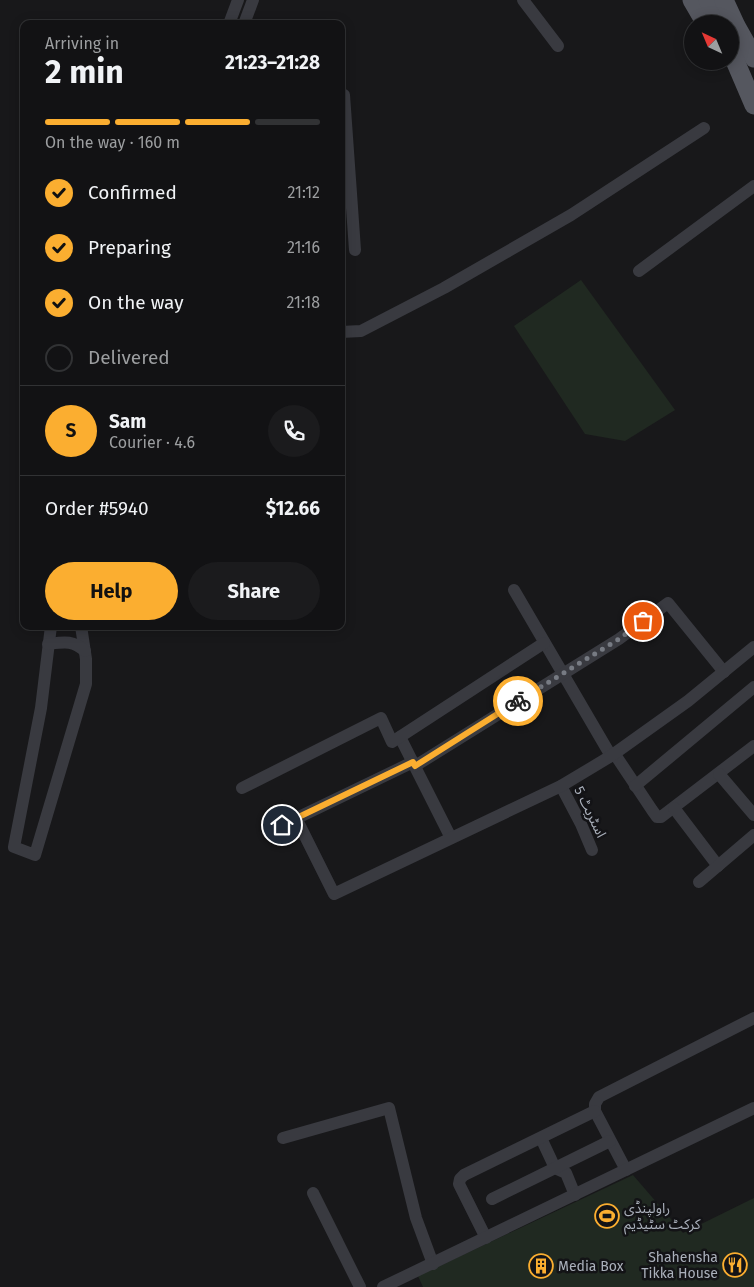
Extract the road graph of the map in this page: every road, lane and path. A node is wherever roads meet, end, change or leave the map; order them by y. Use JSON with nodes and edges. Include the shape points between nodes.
{"nodes":[{"id":1,"x":238,"y":0,"type":"edge"},
{"id":2,"x":253,"y":0,"type":"edge"},
{"id":3,"x":523,"y":0,"type":"edge"},
{"id":4,"x":692,"y":0,"type":"edge"},
{"id":5,"x":708,"y":0,"type":"edge"},
{"id":6,"x":724,"y":0,"type":"edge"},
{"id":7,"x":733,"y":0,"type":"edge"},
{"id":8,"x":701,"y":15,"type":"edge"},
{"id":9,"x":715,"y":15,"type":"edge"},
{"id":10,"x":230,"y":20,"type":"edge"},
{"id":11,"x":246,"y":20,"type":"edge"},
{"id":12,"x":754,"y":45,"type":"edge"},
{"id":13,"x":558,"y":46,"type":"dead end"},
{"id":14,"x":754,"y":58,"type":"edge"},
{"id":15,"x":732,"y":70,"type":"edge"},
{"id":16,"x":739,"y":70,"type":"edge"},
{"id":17,"x":754,"y":105,"type":"edge"},
{"id":18,"x":345,"y":109,"type":"edge"},
{"id":19,"x":754,"y":110,"type":"edge"},
{"id":20,"x":704,"y":128,"type":"dead end"},
{"id":21,"x":754,"y":186,"type":"edge"},
{"id":22,"x":355,"y":250,"type":"dead end"},
{"id":23,"x":639,"y":271,"type":"dead end"},
{"id":24,"x":345,"y":332,"type":"edge"},
{"id":25,"x":514,"y":590,"type":"dead end"},
{"id":26,"x":50,"y":630,"type":"edge"},
{"id":27,"x":82,"y":630,"type":"edge"},
{"id":28,"x":544,"y":643,"type":"junction"},
{"id":29,"x":48,"y":644,"type":"junction"},
{"id":30,"x":754,"y":647,"type":"edge"},
{"id":31,"x":85,"y":651,"type":"junction"},
{"id":32,"x":563,"y":672,"type":"junction"},
{"id":33,"x":724,"y":672,"type":"junction"},
{"id":34,"x":754,"y":687,"type":"edge"},
{"id":35,"x":400,"y":737,"type":"junction"},
{"id":36,"x":754,"y":746,"type":"edge"},
{"id":37,"x":613,"y":755,"type":"junction"},
{"id":38,"x":414,"y":764,"type":"junction"},
{"id":39,"x":719,"y":774,"type":"junction"},
{"id":40,"x":561,"y":786,"type":"junction"},
{"id":41,"x":635,"y":786,"type":"junction"},
{"id":42,"x":242,"y":788,"type":"dead end"},
{"id":43,"x":674,"y":808,"type":"junction"},
{"id":44,"x":754,"y":815,"type":"edge"},
{"id":45,"x":296,"y":818,"type":"junction"},
{"id":46,"x":268,"y":832,"type":"dead end"},
{"id":47,"x":754,"y":834,"type":"edge"},
{"id":48,"x":451,"y":838,"type":"junction"},
{"id":49,"x":592,"y":850,"type":"dead end"},
{"id":50,"x":718,"y":866,"type":"junction"},
{"id":51,"x":699,"y":882,"type":"dead end"},
{"id":52,"x":754,"y":1018,"type":"edge"},
{"id":53,"x":754,"y":1108,"type":"edge"},
{"id":54,"x":595,"y":1111,"type":"junction"},
{"id":55,"x":283,"y":1138,"type":"dead end"},
{"id":56,"x":541,"y":1138,"type":"junction"},
{"id":57,"x":610,"y":1141,"type":"junction"},
{"id":58,"x":555,"y":1168,"type":"junction"},
{"id":59,"x":626,"y":1170,"type":"junction"},
{"id":60,"x":313,"y":1193,"type":"dead end"},
{"id":61,"x":575,"y":1195,"type":"junction"},
{"id":62,"x":492,"y":1199,"type":"dead end"},
{"id":63,"x":486,"y":1238,"type":"junction"},
{"id":64,"x":433,"y":1264,"type":"junction"},
{"id":65,"x":360,"y":1287,"type":"edge"},
{"id":66,"x":383,"y":1287,"type":"edge"}],
"edges":[{"from":1,"to":10,"type":"street"},
{"from":2,"to":11,"type":"street"},
{"from":3,"to":13,"type":"street"},
{"from":4,"to":8,"type":"main road"},
{"from":5,"to":9,"type":"main road"},
{"from":6,"to":14,"type":"main road"},
{"from":7,"to":12,"type":"main road"},
{"from":15,"to":19,"type":"main road"},
{"from":16,"to":17,"type":"main road"},
{"from":18,"to":22,"type":"street"},
{"from":20,"to":24,"type":"street","via":[[571,214],[444,288],[361,332]]},
{"from":21,"to":23,"type":"street"},
{"from":25,"to":28,"type":"street"},
{"from":26,"to":29,"type":"street"},
{"from":27,"to":31,"type":"street"},
{"from":28,"to":32,"type":"street"},
{"from":28,"to":35,"type":"street"},
{"from":29,"to":31,"type":"street","via":[[67,641],[78,644]]},
{"from":29,"to":31,"type":"street","via":[[41,704],[14,847],[34,855],[86,684]]},
{"from":30,"to":33,"type":"street"},
{"from":32,"to":33,"type":"street","via":[[619,639],[668,603]]},
{"from":32,"to":37,"type":"street"},
{"from":32,"to":38,"type":"street"},
{"from":33,"to":37,"type":"street"},
{"from":34,"to":41,"type":"street"},
{"from":35,"to":38,"type":"street"},
{"from":35,"to":42,"type":"street","via":[[392,742],[381,718]]},
{"from":36,"to":39,"type":"street"},
{"from":37,"to":40,"type":"street"},
{"from":37,"to":41,"type":"street"},
{"from":38,"to":45,"type":"street"},
{"from":38,"to":48,"type":"street"},
{"from":39,"to":43,"type":"street"},
{"from":39,"to":44,"type":"street"},
{"from":40,"to":48,"type":"street"},
{"from":40,"to":49,"type":"street","name":"اسٹریٹ 5"},
{"from":41,"to":43,"type":"street","via":[[657,817]]},
{"from":43,"to":50,"type":"street"},
{"from":45,"to":46,"type":"street"},
{"from":45,"to":48,"type":"street","via":[[334,894]]},
{"from":47,"to":50,"type":"street"},
{"from":50,"to":51,"type":"street"},
{"from":52,"to":54,"type":"street","via":[[599,1098]]},
{"from":53,"to":59,"type":"street"},
{"from":54,"to":56,"type":"street"},
{"from":54,"to":57,"type":"street"},
{"from":55,"to":64,"type":"street","via":[[389,1108],[416,1218]]},
{"from":56,"to":58,"type":"street"},
{"from":56,"to":63,"type":"street","via":[[460,1179],[459,1184]]},
{"from":57,"to":58,"type":"street"},
{"from":57,"to":59,"type":"street"},
{"from":58,"to":61,"type":"street","via":[[566,1174]]},
{"from":58,"to":62,"type":"street"},
{"from":59,"to":61,"type":"street"},
{"from":60,"to":65,"type":"street"},
{"from":61,"to":63,"type":"street"},
{"from":63,"to":64,"type":"street"},
{"from":64,"to":66,"type":"street"}]}
